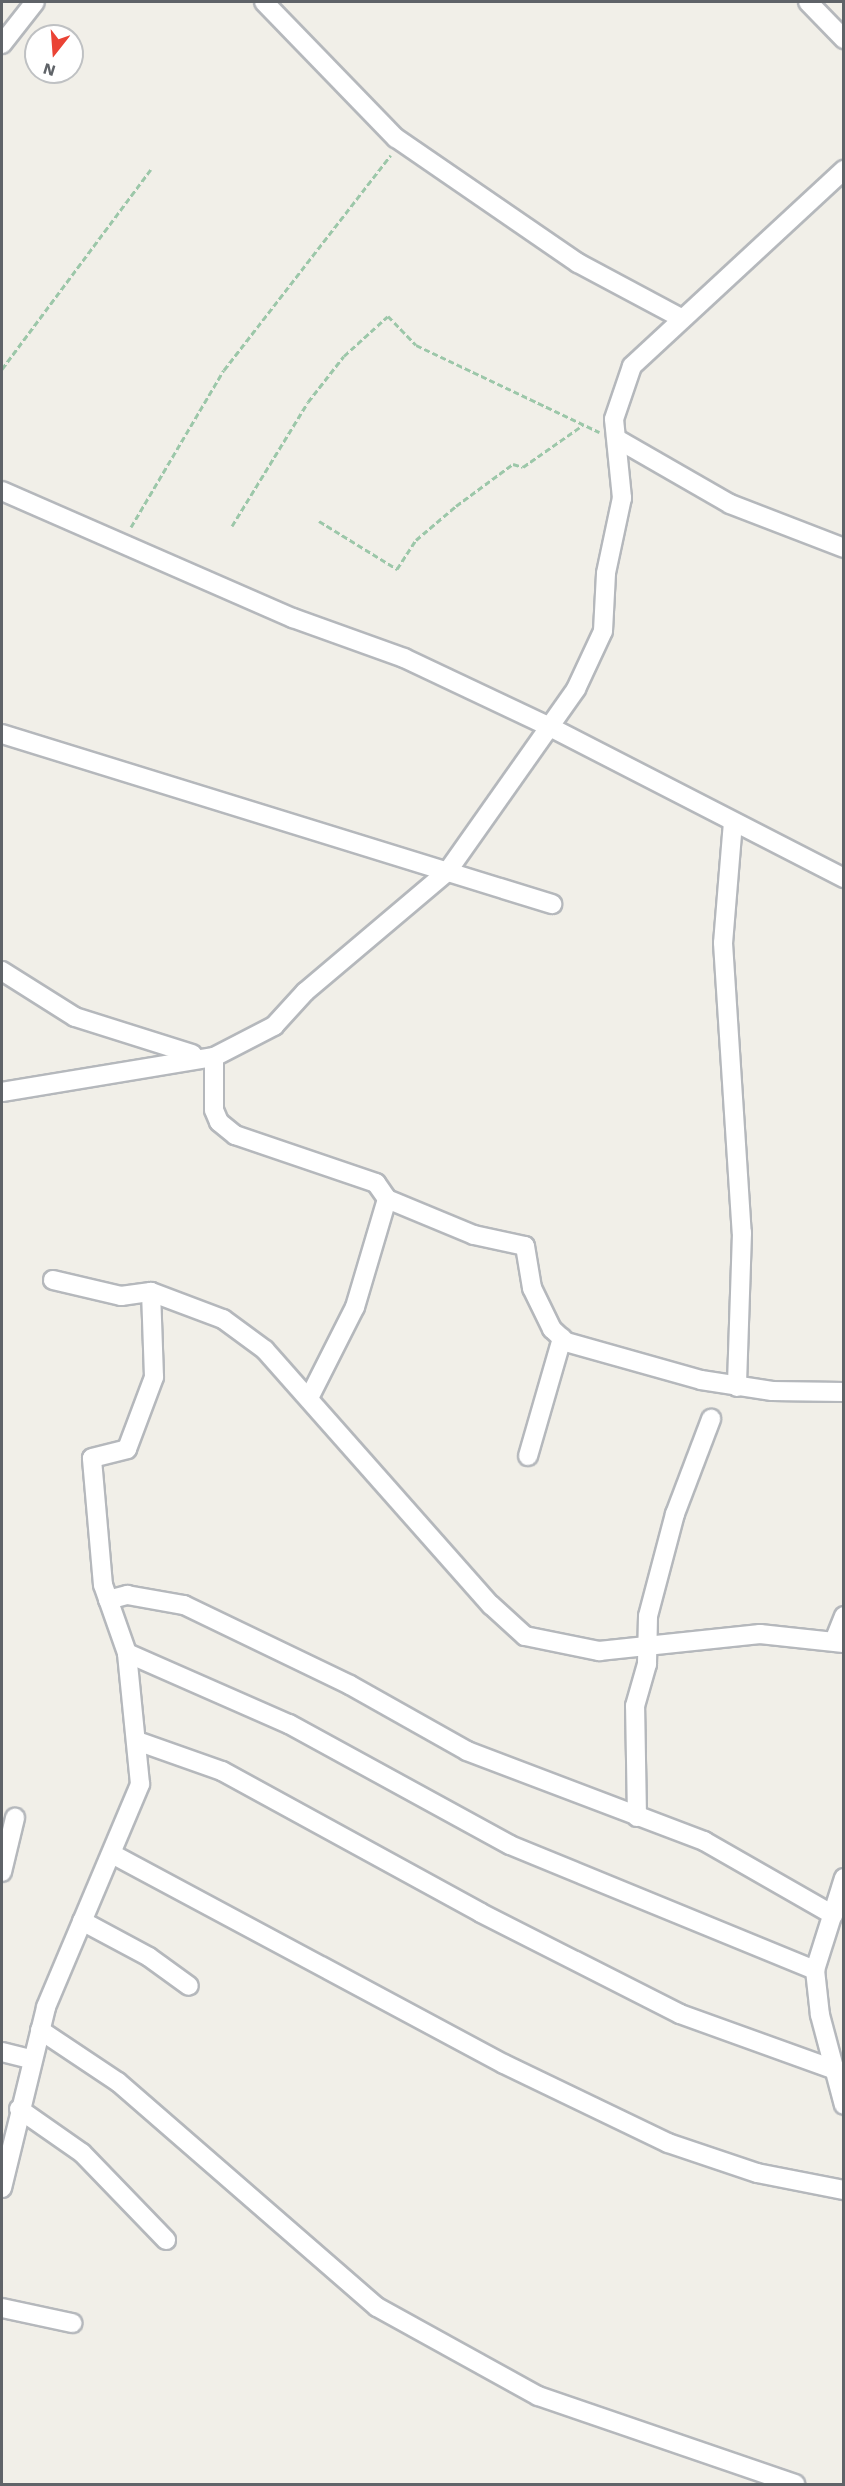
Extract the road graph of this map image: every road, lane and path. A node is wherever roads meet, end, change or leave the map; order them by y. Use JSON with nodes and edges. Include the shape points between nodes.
{"nodes":[{"id":1,"x":35,"y":2,"type":"edge"},
{"id":2,"x":264,"y":2,"type":"edge"},
{"id":3,"x":808,"y":2,"type":"edge"},
{"id":4,"x":843,"y":39,"type":"edge"},
{"id":5,"x":2,"y":44,"type":"edge"},
{"id":6,"x":402,"y":142,"type":"junction"},
{"id":7,"x":151,"y":169,"type":"dead end"},
{"id":8,"x":843,"y":170,"type":"edge"},
{"id":9,"x":681,"y":318,"type":"junction"},
{"id":10,"x":2,"y":369,"type":"edge"},
{"id":11,"x":583,"y":425,"type":"junction"},
{"id":12,"x":617,"y":439,"type":"junction"},
{"id":13,"x":2,"y":491,"type":"edge"},
{"id":14,"x":319,"y":521,"type":"dead end"},
{"id":15,"x":232,"y":526,"type":"dead end"},
{"id":16,"x":121,"y":544,"type":"junction"},
{"id":17,"x":843,"y":548,"type":"edge"},
{"id":18,"x":550,"y":727,"type":"junction"},
{"id":19,"x":2,"y":734,"type":"edge"},
{"id":20,"x":733,"y":822,"type":"junction"},
{"id":21,"x":447,"y":872,"type":"junction"},
{"id":22,"x":843,"y":878,"type":"edge"},
{"id":23,"x":552,"y":904,"type":"dead end"},
{"id":24,"x":2,"y":970,"type":"edge"},
{"id":25,"x":214,"y":1057,"type":"junction"},
{"id":26,"x":2,"y":1092,"type":"edge"},
{"id":27,"x":387,"y":1199,"type":"junction"},
{"id":28,"x":53,"y":1280,"type":"dead end"},
{"id":29,"x":151,"y":1292,"type":"junction"},
{"id":30,"x":562,"y":1338,"type":"junction"},
{"id":31,"x":737,"y":1387,"type":"junction"},
{"id":32,"x":843,"y":1392,"type":"edge"},
{"id":33,"x":309,"y":1398,"type":"junction"},
{"id":34,"x":711,"y":1419,"type":"dead end"},
{"id":35,"x":528,"y":1456,"type":"dead end"},
{"id":36,"x":108,"y":1600,"type":"junction"},
{"id":37,"x":843,"y":1616,"type":"edge"},
{"id":38,"x":839,"y":1642,"type":"edge"},
{"id":39,"x":648,"y":1645,"type":"junction"},
{"id":40,"x":127,"y":1653,"type":"junction"},
{"id":41,"x":137,"y":1741,"type":"junction"},
{"id":42,"x":638,"y":1817,"type":"junction"},
{"id":43,"x":15,"y":1818,"type":"dead end"},
{"id":44,"x":114,"y":1855,"type":"junction"},
{"id":45,"x":2,"y":1872,"type":"edge"},
{"id":46,"x":843,"y":1878,"type":"edge"},
{"id":47,"x":833,"y":1915,"type":"junction"},
{"id":48,"x":82,"y":1922,"type":"junction"},
{"id":49,"x":815,"y":1970,"type":"junction"},
{"id":50,"x":189,"y":1986,"type":"dead end"},
{"id":51,"x":40,"y":2030,"type":"junction"},
{"id":52,"x":2,"y":2052,"type":"edge"},
{"id":53,"x":31,"y":2060,"type":"junction"},
{"id":54,"x":838,"y":2073,"type":"edge"},
{"id":55,"x":843,"y":2105,"type":"edge"},
{"id":56,"x":19,"y":2109,"type":"junction"},
{"id":57,"x":2,"y":2188,"type":"edge"},
{"id":58,"x":843,"y":2190,"type":"edge"},
{"id":59,"x":166,"y":2240,"type":"dead end"},
{"id":60,"x":2,"y":2308,"type":"edge"},
{"id":61,"x":72,"y":2323,"type":"dead end"},
{"id":62,"x":795,"y":2484,"type":"edge"}],
"edges":[{"from":1,"to":5,"type":"street"},
{"from":2,"to":6,"type":"street"},
{"from":3,"to":4,"type":"street"},
{"from":6,"to":9,"type":"street","via":[[578,263]]},
{"from":6,"to":16,"type":"path","via":[[275,297],[224,370]]},
{"from":7,"to":10,"type":"path"},
{"from":8,"to":9,"type":"street"},
{"from":9,"to":12,"type":"street","via":[[632,366],[614,419]]},
{"from":11,"to":12,"type":"path"},
{"from":11,"to":14,"type":"path","via":[[523,467],[513,464],[456,506],[416,540],[397,569]]},
{"from":11,"to":15,"type":"path","via":[[416,345],[388,316],[344,356],[308,402]]},
{"from":12,"to":17,"type":"street","via":[[730,504]]},
{"from":12,"to":18,"type":"street","via":[[622,498],[606,573],[603,631],[576,689]]},
{"from":13,"to":16,"type":"street"},
{"from":16,"to":18,"type":"street","via":[[404,658]]},
{"from":18,"to":20,"type":"street"},
{"from":18,"to":21,"type":"street"},
{"from":19,"to":21,"type":"street"},
{"from":20,"to":22,"type":"street"},
{"from":20,"to":31,"type":"street","via":[[723,943],[742,1233]]},
{"from":21,"to":23,"type":"street"},
{"from":21,"to":25,"type":"street","via":[[305,992],[274,1026]]},
{"from":24,"to":25,"type":"street","via":[[105,1030],[175,1053]]},
{"from":25,"to":26,"type":"street"},
{"from":25,"to":27,"type":"street","via":[[214,1110],[219,1122],[236,1135],[376,1183]]},
{"from":27,"to":30,"type":"street","via":[[474,1235],[525,1246],[532,1288]]},
{"from":27,"to":33,"type":"street","via":[[355,1307]]},
{"from":28,"to":29,"type":"street","via":[[121,1296]]},
{"from":29,"to":33,"type":"street","via":[[223,1319],[264,1350]]},
{"from":29,"to":36,"type":"street","via":[[154,1377],[127,1449],[92,1458]]},
{"from":30,"to":31,"type":"street"},
{"from":30,"to":35,"type":"street"},
{"from":31,"to":32,"type":"street"},
{"from":33,"to":39,"type":"street","via":[[491,1605],[525,1636],[599,1651]]},
{"from":34,"to":39,"type":"street","via":[[660,1564],[648,1616]]},
{"from":36,"to":40,"type":"street"},
{"from":36,"to":42,"type":"street","via":[[127,1595],[184,1605],[350,1685],[467,1751]]},
{"from":37,"to":38,"type":"street"},
{"from":38,"to":39,"type":"street","via":[[760,1634]]},
{"from":39,"to":42,"type":"street","via":[[635,1706]]},
{"from":40,"to":41,"type":"street"},
{"from":40,"to":49,"type":"street","via":[[289,1724],[510,1845]]},
{"from":41,"to":44,"type":"street","via":[[140,1784]]},
{"from":41,"to":54,"type":"street","via":[[222,1771],[481,1914],[680,2014]]},
{"from":42,"to":47,"type":"street","via":[[704,1841],[769,1873]]},
{"from":43,"to":45,"type":"street"},
{"from":44,"to":48,"type":"street"},
{"from":44,"to":58,"type":"street","via":[[504,2064],[668,2143],[757,2173]]},
{"from":46,"to":47,"type":"street"},
{"from":47,"to":49,"type":"street"},
{"from":48,"to":50,"type":"street","via":[[149,1957]]},
{"from":48,"to":51,"type":"street"},
{"from":49,"to":54,"type":"street"},
{"from":51,"to":53,"type":"street"},
{"from":51,"to":62,"type":"street","via":[[118,2082],[377,2307],[538,2396]]},
{"from":52,"to":53,"type":"street"},
{"from":53,"to":56,"type":"street"},
{"from":54,"to":55,"type":"street"},
{"from":56,"to":57,"type":"street"},
{"from":56,"to":59,"type":"street","via":[[82,2153]]},
{"from":60,"to":61,"type":"street"}]}
